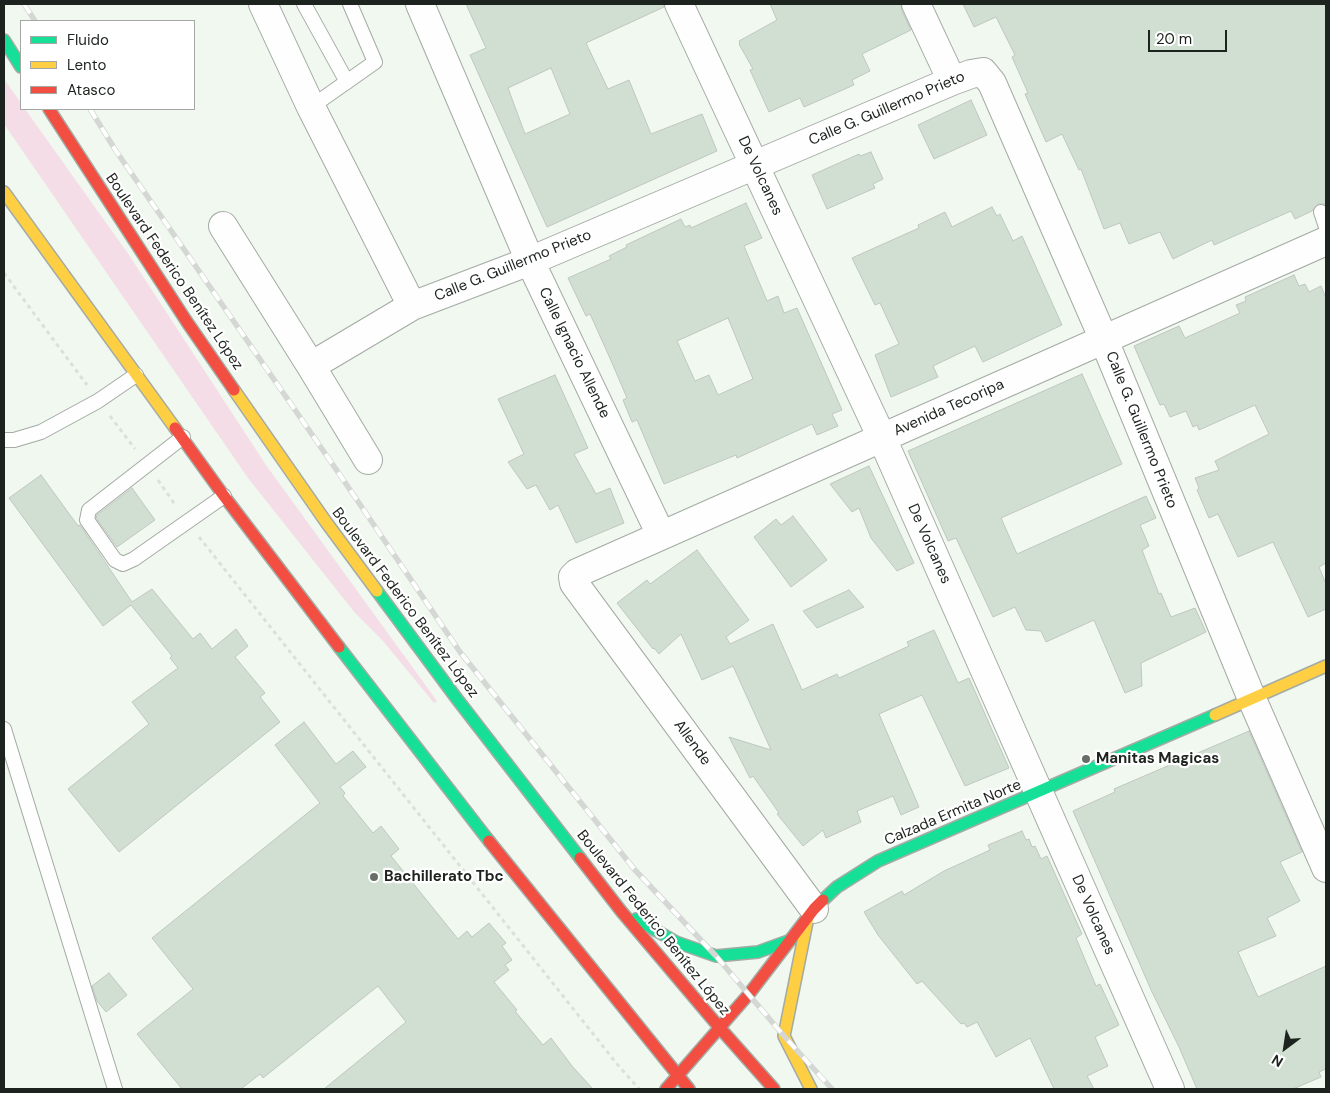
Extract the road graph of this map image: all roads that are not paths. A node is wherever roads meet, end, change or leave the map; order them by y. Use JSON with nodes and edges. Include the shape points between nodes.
{"nodes":[{"id":1,"x":263,"y":4,"type":"edge"},
{"id":2,"x":304,"y":4,"type":"edge"},
{"id":3,"x":350,"y":4,"type":"edge"},
{"id":4,"x":420,"y":4,"type":"edge"},
{"id":5,"x":679,"y":4,"type":"edge"},
{"id":6,"x":916,"y":4,"type":"edge"},
{"id":7,"x":4,"y":40,"type":"edge"},
{"id":8,"x":20,"y":65,"type":"edge"},
{"id":9,"x":347,"y":82,"type":"junction"},
{"id":10,"x":952,"y":82,"type":"junction"},
{"id":11,"x":311,"y":107,"type":"junction"},
{"id":12,"x":49,"y":110,"type":"edge"},
{"id":13,"x":755,"y":165,"type":"junction"},
{"id":14,"x":4,"y":193,"type":"edge"},
{"id":15,"x":1321,"y":212,"type":"dead end"},
{"id":16,"x":223,"y":226,"type":"dead end"},
{"id":17,"x":1326,"y":227,"type":"edge"},
{"id":18,"x":1326,"y":241,"type":"edge"},
{"id":19,"x":530,"y":261,"type":"junction"},
{"id":20,"x":412,"y":306,"type":"junction"},
{"id":21,"x":1104,"y":340,"type":"junction"},
{"id":22,"x":311,"y":366,"type":"junction"},
{"id":23,"x":136,"y":375,"type":"junction"},
{"id":24,"x":182,"y":437,"type":"junction"},
{"id":25,"x":882,"y":438,"type":"junction"},
{"id":26,"x":4,"y":440,"type":"edge"},
{"id":27,"x":368,"y":460,"type":"dead end"},
{"id":28,"x":224,"y":496,"type":"junction"},
{"id":29,"x":661,"y":535,"type":"junction"},
{"id":30,"x":573,"y":577,"type":"joint"},
{"id":31,"x":1326,"y":666,"type":"edge"},
{"id":32,"x":1252,"y":699,"type":"junction"},
{"id":33,"x":4,"y":728,"type":"edge"},
{"id":34,"x":1038,"y":793,"type":"junction"},
{"id":35,"x":1326,"y":868,"type":"edge"},
{"id":36,"x":621,"y":911,"type":"junction"},
{"id":37,"x":811,"y":913,"type":"junction"},
{"id":38,"x":791,"y":940,"type":"junction"},
{"id":39,"x":719,"y":1028,"type":"junction"},
{"id":40,"x":678,"y":1077,"type":"junction"},
{"id":41,"x":115,"y":1089,"type":"edge"},
{"id":42,"x":666,"y":1089,"type":"edge"},
{"id":43,"x":689,"y":1089,"type":"edge"},
{"id":44,"x":774,"y":1089,"type":"edge"},
{"id":45,"x":811,"y":1089,"type":"edge"},
{"id":46,"x":1170,"y":1089,"type":"edge"}],
"edges":[{"from":1,"to":11,"type":"street"},
{"from":2,"to":9,"type":"lane"},
{"from":3,"to":9,"type":"lane","via":[[375,62]]},
{"from":4,"to":19,"type":"street","name":"Calle Ignacio Allende"},
{"from":5,"to":13,"type":"street","name":"De Volcanes"},
{"from":6,"to":10,"type":"street"},
{"from":7,"to":8,"type":"main road"},
{"from":9,"to":11,"type":"lane"},
{"from":10,"to":13,"type":"street","name":"Calle G. Guillermo Prieto"},
{"from":10,"to":21,"type":"street","name":"Calle G. Guillermo Prieto","via":[[983,72],[992,83]]},
{"from":11,"to":20,"type":"street"},
{"from":12,"to":36,"type":"main road","name":"Boulevard Federico Benítez López","via":[[187,322],[326,522],[457,699]]},
{"from":13,"to":19,"type":"street","name":"Calle G. Guillermo Prieto"},
{"from":13,"to":25,"type":"street","name":"De Volcanes"},
{"from":14,"to":23,"type":"main road"},
{"from":15,"to":17,"type":"lane"},
{"from":16,"to":22,"type":"street"},
{"from":18,"to":21,"type":"street","name":"Avenida Tecoripa"},
{"from":19,"to":20,"type":"street","name":"Calle G. Guillermo Prieto"},
{"from":19,"to":29,"type":"street","name":"Calle Ignacio Allende"},
{"from":20,"to":22,"type":"street","name":"Calle G. Guillermo Prieto"},
{"from":21,"to":25,"type":"street","name":"Avenida Tecoripa"},
{"from":21,"to":32,"type":"street","name":"Calle G. Guillermo Prieto"},
{"from":22,"to":27,"type":"street"},
{"from":23,"to":24,"type":"main road"},
{"from":23,"to":26,"type":"lane","via":[[98,401],[41,432]]},
{"from":24,"to":28,"type":"main road"},
{"from":24,"to":28,"type":"lane","via":[[89,510],[87,520],[115,560],[123,564],[134,559]]},
{"from":25,"to":29,"type":"street","name":"Avenida Tecoripa"},
{"from":25,"to":34,"type":"street","name":"De Volcanes"},
{"from":28,"to":40,"type":"main road","via":[[435,773]]},
{"from":29,"to":30,"type":"street","name":"Avenida Tecoripa","via":[[577,572]]},
{"from":30,"to":37,"type":"street","name":"Allende","via":[[574,583]]},
{"from":31,"to":32,"type":"main road","name":"Calzada Ermita Norte"},
{"from":32,"to":34,"type":"main road","name":"Calzada Ermita Norte"},
{"from":32,"to":35,"type":"street","name":"Calle G. Guillermo Prieto"},
{"from":33,"to":41,"type":"lane"},
{"from":34,"to":37,"type":"main road","name":"Calzada Ermita Norte","via":[[878,861],[837,887]]},
{"from":34,"to":46,"type":"street","name":"De Volcanes"},
{"from":36,"to":38,"type":"main road","via":[[676,942],[716,956],[758,952]]},
{"from":36,"to":39,"type":"main road","name":"Boulevard Federico Benítez López"},
{"from":37,"to":38,"type":"main road","name":"Calzada Ermita Norte"},
{"from":37,"to":45,"type":"main road","via":[[784,1036]]},
{"from":38,"to":39,"type":"main road","name":"Calzada Ermita Norte"},
{"from":39,"to":40,"type":"main road","name":"Calzada Ermita Norte"},
{"from":39,"to":44,"type":"main road","name":"Boulevard Federico Benítez López"},
{"from":40,"to":42,"type":"main road","name":"Calzada Ermita Norte"},
{"from":40,"to":43,"type":"main road"}]}
